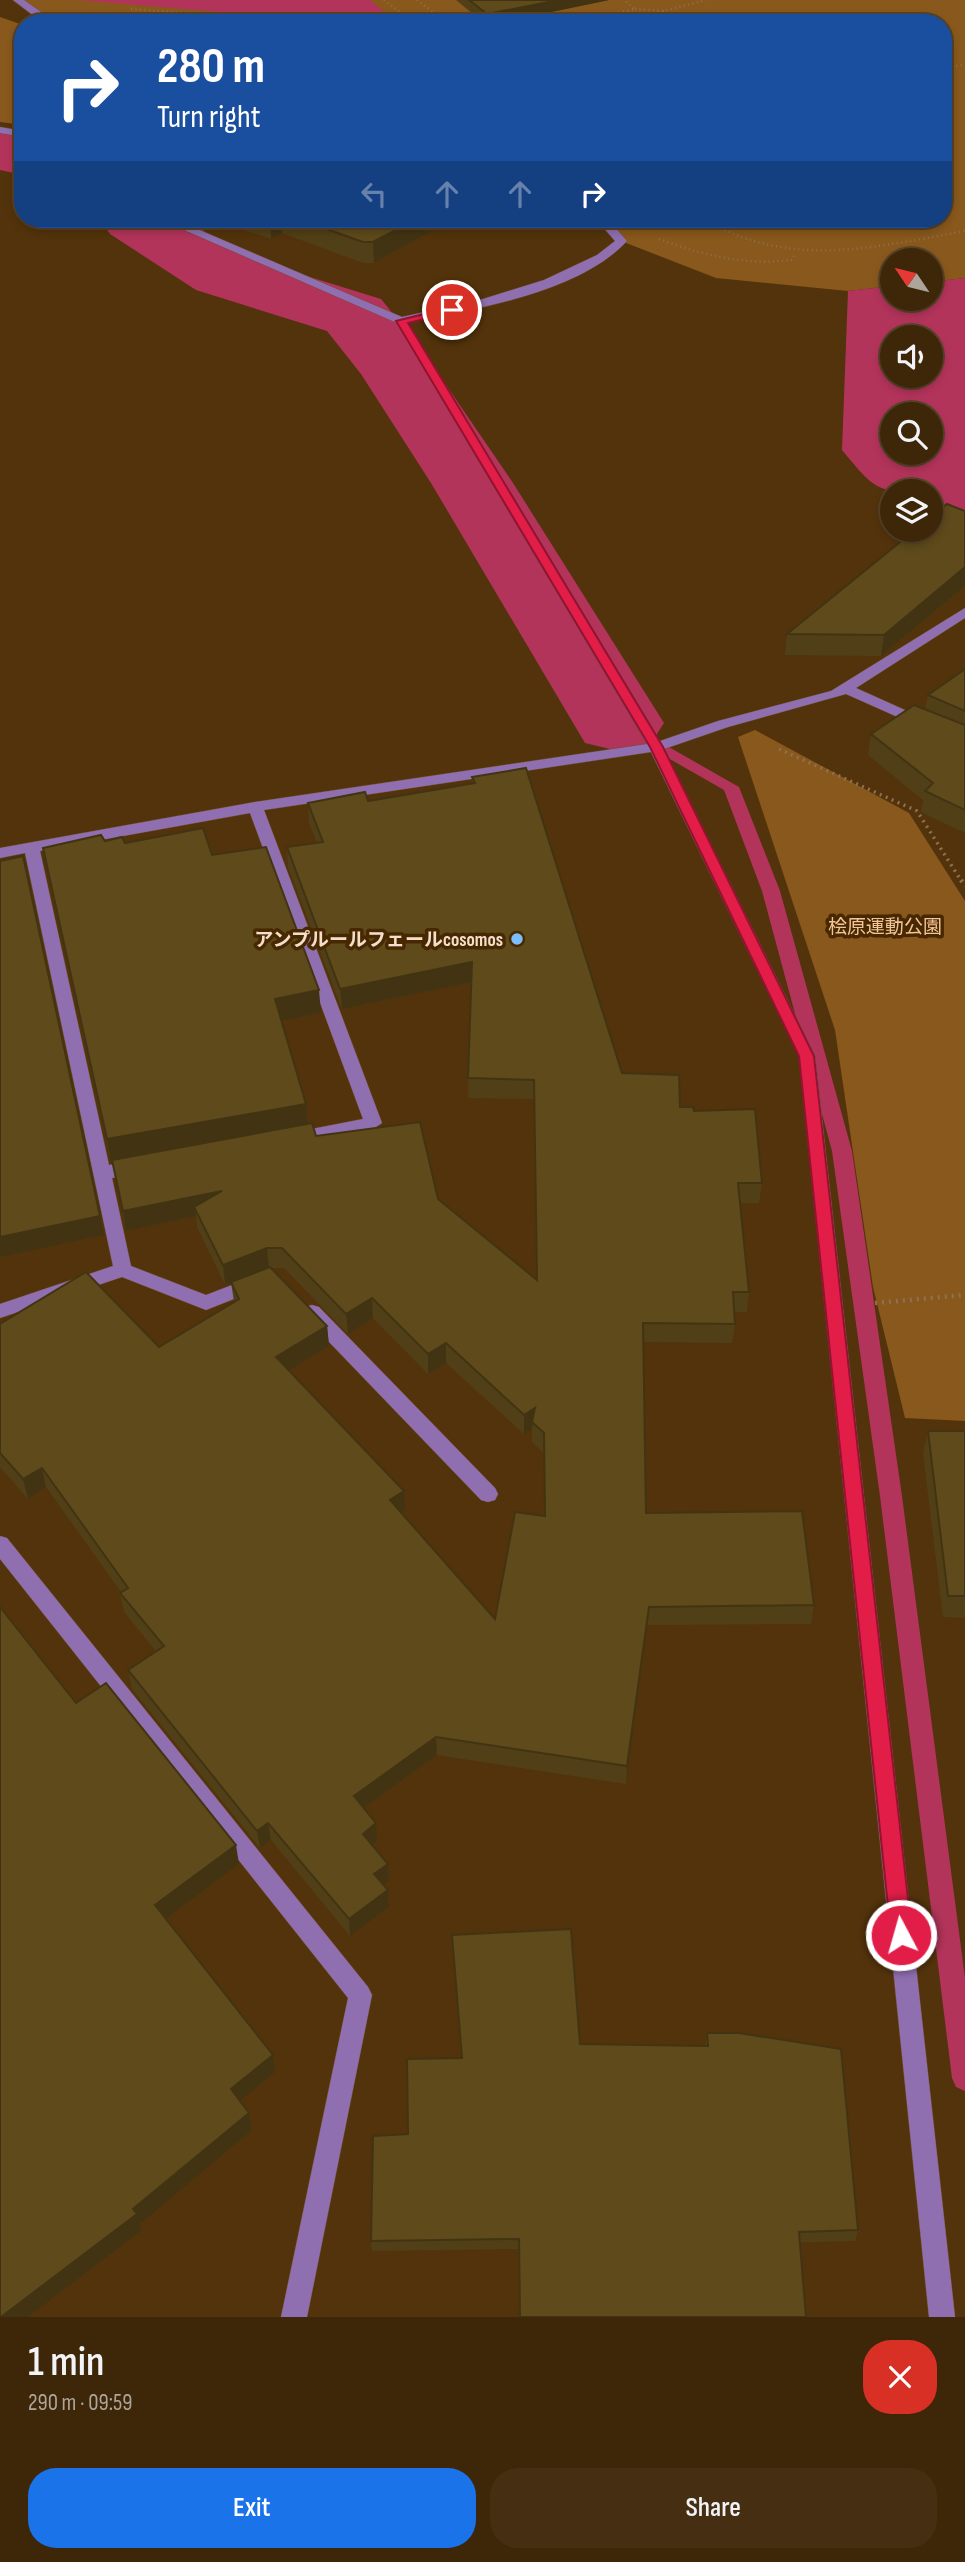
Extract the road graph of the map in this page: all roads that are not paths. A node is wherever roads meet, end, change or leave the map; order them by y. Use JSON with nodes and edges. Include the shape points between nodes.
{"nodes":[{"id":1,"x":18,"y":0,"type":"edge"},
{"id":2,"x":37,"y":14,"type":"edge"},
{"id":3,"x":186,"y":228,"type":"edge"},
{"id":4,"x":609,"y":228,"type":"edge"},
{"id":5,"x":401,"y":321,"type":"junction"},
{"id":6,"x":965,"y":612,"type":"edge"},
{"id":7,"x":845,"y":688,"type":"junction"},
{"id":8,"x":965,"y":743,"type":"edge"},
{"id":9,"x":656,"y":747,"type":"junction"},
{"id":10,"x":255,"y":807,"type":"junction"},
{"id":11,"x":30,"y":847,"type":"junction"},
{"id":12,"x":0,"y":853,"type":"edge"},
{"id":13,"x":278,"y":1140,"type":"edge"},
{"id":14,"x":156,"y":1163,"type":"edge"},
{"id":15,"x":102,"y":1173,"type":"junction"},
{"id":16,"x":123,"y":1270,"type":"junction"},
{"id":17,"x":276,"y":1275,"type":"edge"},
{"id":18,"x":295,"y":1295,"type":"edge"},
{"id":19,"x":0,"y":1311,"type":"edge"},
{"id":20,"x":488,"y":1494,"type":"dead end"},
{"id":21,"x":0,"y":1544,"type":"edge"},
{"id":22,"x":294,"y":2317,"type":"edge"},
{"id":23,"x":942,"y":2317,"type":"edge"}],
"edges":[{"from":1,"to":2,"type":"street"},
{"from":3,"to":5,"type":"street"},
{"from":4,"to":5,"type":"street","via":[[621,242],[607,255],[547,282]]},
{"from":5,"to":9,"type":"street"},
{"from":6,"to":7,"type":"street"},
{"from":7,"to":8,"type":"street"},
{"from":7,"to":9,"type":"street"},
{"from":9,"to":10,"type":"street"},
{"from":9,"to":23,"type":"street","via":[[807,1056]]},
{"from":10,"to":11,"type":"street"},
{"from":10,"to":13,"type":"street","via":[[373,1123]]},
{"from":11,"to":12,"type":"street"},
{"from":11,"to":15,"type":"street"},
{"from":14,"to":15,"type":"street"},
{"from":15,"to":16,"type":"street"},
{"from":16,"to":17,"type":"street","via":[[206,1303]]},
{"from":16,"to":19,"type":"street"},
{"from":18,"to":20,"type":"street"},
{"from":21,"to":22,"type":"street","via":[[360,1995]]}]}
